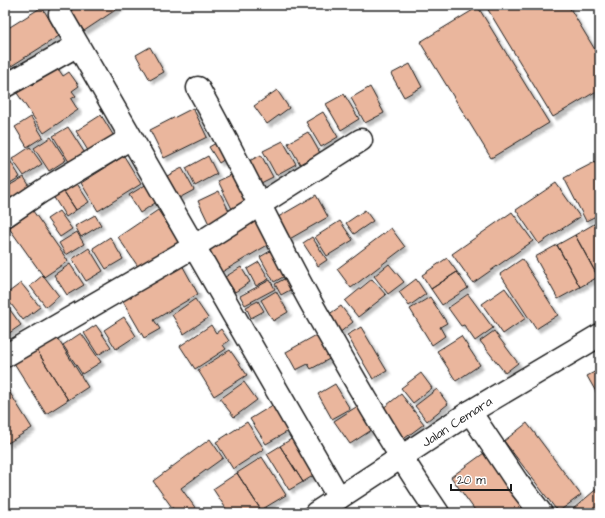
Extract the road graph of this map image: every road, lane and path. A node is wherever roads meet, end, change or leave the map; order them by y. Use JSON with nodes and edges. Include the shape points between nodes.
{"nodes":[{"id":1,"x":60,"y":14,"type":"dead end"},
{"id":2,"x":78,"y":45,"type":"junction"},
{"id":3,"x":5,"y":86,"type":"edge"},
{"id":4,"x":198,"y":88,"type":"dead end"},
{"id":5,"x":132,"y":138,"type":"junction"},
{"id":6,"x":360,"y":140,"type":"dead end"},
{"id":7,"x":260,"y":204,"type":"junction"},
{"id":8,"x":5,"y":216,"type":"edge"},
{"id":9,"x":195,"y":246,"type":"junction"},
{"id":10,"x":600,"y":335,"type":"edge"},
{"id":11,"x":5,"y":356,"type":"edge"},
{"id":12,"x":470,"y":412,"type":"junction"},
{"id":13,"x":400,"y":458,"type":"junction"},
{"id":14,"x":339,"y":498,"type":"junction"},
{"id":15,"x":316,"y":513,"type":"edge"},
{"id":16,"x":438,"y":513,"type":"edge"},
{"id":17,"x":541,"y":513,"type":"edge"}],
"edges":[{"from":1,"to":2,"type":"street"},
{"from":2,"to":3,"type":"street"},
{"from":2,"to":5,"type":"street"},
{"from":4,"to":7,"type":"street"},
{"from":5,"to":8,"type":"street"},
{"from":5,"to":9,"type":"street"},
{"from":6,"to":7,"type":"street"},
{"from":7,"to":9,"type":"street"},
{"from":7,"to":13,"type":"street","via":[[311,302]]},
{"from":9,"to":11,"type":"street"},
{"from":9,"to":14,"type":"street"},
{"from":10,"to":12,"type":"street","name":"Jalan Cemara"},
{"from":12,"to":13,"type":"street","name":"Jalan Cemara"},
{"from":12,"to":17,"type":"street"},
{"from":13,"to":14,"type":"street","name":"Jalan Cemara"},
{"from":13,"to":16,"type":"street"},
{"from":14,"to":15,"type":"street","name":"Jalan Cemara"}]}
